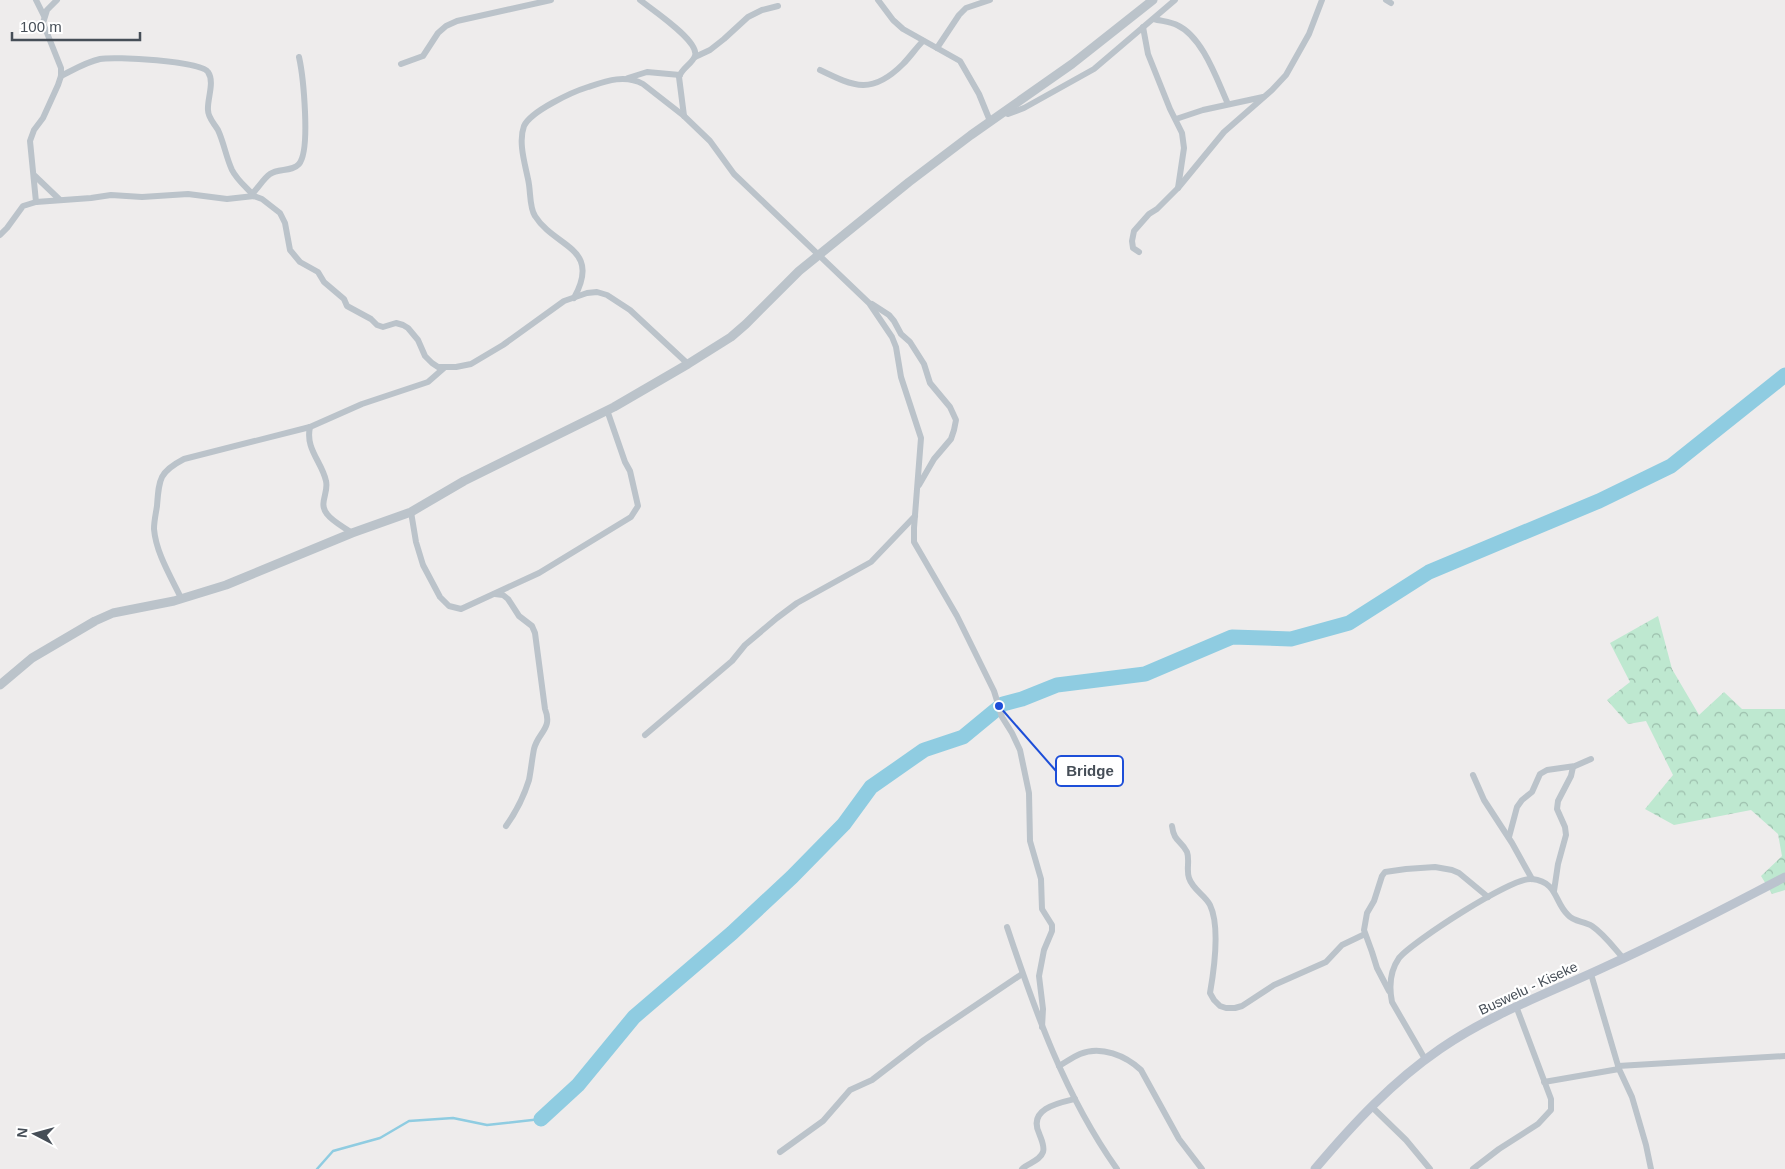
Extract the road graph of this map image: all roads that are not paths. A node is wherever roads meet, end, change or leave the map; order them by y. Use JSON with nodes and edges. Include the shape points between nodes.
{"nodes":[{"id":1,"x":36,"y":0,"type":"edge"},
{"id":2,"x":57,"y":0,"type":"edge"},
{"id":3,"x":551,"y":0,"type":"edge"},
{"id":4,"x":641,"y":0,"type":"edge"},
{"id":5,"x":878,"y":0,"type":"edge"},
{"id":6,"x":970,"y":0,"type":"edge"},
{"id":7,"x":990,"y":0,"type":"edge"},
{"id":8,"x":1152,"y":0,"type":"edge"},
{"id":9,"x":1175,"y":0,"type":"edge"},
{"id":10,"x":1322,"y":0,"type":"edge"},
{"id":11,"x":778,"y":6,"type":"dead end"},
{"id":12,"x":966,"y":8,"type":"junction"},
{"id":13,"x":44,"y":16,"type":"junction"},
{"id":14,"x":1154,"y":19,"type":"junction"},
{"id":15,"x":1143,"y":27,"type":"junction"},
{"id":16,"x":923,"y":41,"type":"junction"},
{"id":17,"x":937,"y":48,"type":"junction"},
{"id":18,"x":299,"y":57,"type":"dead end"},
{"id":19,"x":695,"y":57,"type":"junction"},
{"id":20,"x":401,"y":64,"type":"dead end"},
{"id":21,"x":820,"y":70,"type":"dead end"},
{"id":22,"x":680,"y":75,"type":"junction"},
{"id":23,"x":61,"y":76,"type":"junction"},
{"id":24,"x":628,"y":78,"type":"junction"},
{"id":25,"x":1265,"y":96,"type":"junction"},
{"id":26,"x":1228,"y":104,"type":"junction"},
{"id":27,"x":1002,"y":112,"type":"junction"},
{"id":28,"x":684,"y":116,"type":"junction"},
{"id":29,"x":1176,"y":119,"type":"junction"},
{"id":30,"x":990,"y":121,"type":"junction"},
{"id":31,"x":35,"y":176,"type":"junction"},
{"id":32,"x":1178,"y":188,"type":"junction"},
{"id":33,"x":253,"y":195,"type":"junction"},
{"id":34,"x":59,"y":199,"type":"junction"},
{"id":35,"x":36,"y":202,"type":"junction"},
{"id":36,"x":0,"y":234,"type":"edge"},
{"id":37,"x":1138,"y":252,"type":"dead end"},
{"id":38,"x":820,"y":254,"type":"junction"},
{"id":39,"x":574,"y":298,"type":"junction"},
{"id":40,"x":869,"y":303,"type":"junction"},
{"id":41,"x":688,"y":364,"type":"junction"},
{"id":42,"x":444,"y":368,"type":"junction"},
{"id":43,"x":607,"y":410,"type":"junction"},
{"id":44,"x":310,"y":427,"type":"junction"},
{"id":45,"x":916,"y":490,"type":"junction"},
{"id":46,"x":411,"y":512,"type":"junction"},
{"id":47,"x":915,"y":516,"type":"junction"},
{"id":48,"x":352,"y":533,"type":"junction"},
{"id":49,"x":495,"y":594,"type":"junction"},
{"id":50,"x":181,"y":598,"type":"junction"},
{"id":51,"x":0,"y":685,"type":"edge"},
{"id":52,"x":645,"y":735,"type":"dead end"},
{"id":53,"x":1591,"y":759,"type":"dead end"},
{"id":54,"x":1573,"y":767,"type":"junction"},
{"id":55,"x":1473,"y":775,"type":"dead end"},
{"id":56,"x":506,"y":826,"type":"dead end"},
{"id":57,"x":1172,"y":826,"type":"dead end"},
{"id":58,"x":1509,"y":837,"type":"junction"},
{"id":59,"x":1785,"y":877,"type":"edge"},
{"id":60,"x":1532,"y":879,"type":"junction"},
{"id":61,"x":1554,"y":891,"type":"junction"},
{"id":62,"x":1488,"y":897,"type":"junction"},
{"id":63,"x":1007,"y":928,"type":"dead end"},
{"id":64,"x":1365,"y":934,"type":"junction"},
{"id":65,"x":1624,"y":959,"type":"junction"},
{"id":66,"x":1022,"y":974,"type":"junction"},
{"id":67,"x":1590,"y":974,"type":"junction"},
{"id":68,"x":1390,"y":992,"type":"junction"},
{"id":69,"x":1516,"y":1006,"type":"junction"},
{"id":70,"x":1042,"y":1027,"type":"junction"},
{"id":71,"x":1785,"y":1056,"type":"edge"},
{"id":72,"x":1425,"y":1059,"type":"junction"},
{"id":73,"x":1059,"y":1066,"type":"junction"},
{"id":74,"x":1619,"y":1068,"type":"junction"},
{"id":75,"x":1544,"y":1082,"type":"junction"},
{"id":76,"x":1075,"y":1099,"type":"junction"},
{"id":77,"x":1371,"y":1106,"type":"junction"},
{"id":78,"x":780,"y":1152,"type":"dead end"},
{"id":79,"x":1022,"y":1169,"type":"edge"},
{"id":80,"x":1116,"y":1169,"type":"edge"},
{"id":81,"x":1202,"y":1169,"type":"edge"},
{"id":82,"x":1315,"y":1169,"type":"edge"},
{"id":83,"x":1430,"y":1169,"type":"edge"},
{"id":84,"x":1472,"y":1169,"type":"edge"},
{"id":85,"x":1651,"y":1169,"type":"edge"}],
"edges":[{"from":1,"to":13,"type":"street"},
{"from":2,"to":13,"type":"street"},
{"from":3,"to":20,"type":"street","via":[[457,21],[438,33],[423,56]]},
{"from":4,"to":19,"type":"street","via":[[691,41],[696,49]]},
{"from":5,"to":16,"type":"street","via":[[893,20]]},
{"from":6,"to":12,"type":"street"},
{"from":7,"to":12,"type":"street"},
{"from":8,"to":27,"type":"street","via":[[1072,64]]},
{"from":9,"to":14,"type":"street"},
{"from":10,"to":25,"type":"street","via":[[1309,34],[1286,75]]},
{"from":11,"to":19,"type":"street","via":[[748,18],[710,50]]},
{"from":12,"to":17,"type":"street"},
{"from":13,"to":23,"type":"street","via":[[43,23],[61,68]]},
{"from":14,"to":15,"type":"street"},
{"from":14,"to":26,"type":"street","via":[[1177,25],[1193,37]]},
{"from":15,"to":27,"type":"street","via":[[1094,69],[1024,108],[1008,114]]},
{"from":15,"to":29,"type":"street","via":[[1148,54]]},
{"from":16,"to":17,"type":"street"},
{"from":16,"to":21,"type":"street","via":[[900,67],[873,84],[854,85]]},
{"from":17,"to":30,"type":"street","via":[[964,66]]},
{"from":18,"to":33,"type":"street","via":[[306,119],[301,161],[292,168],[269,175]]},
{"from":19,"to":22,"type":"street"},
{"from":22,"to":24,"type":"street","via":[[647,72]]},
{"from":22,"to":28,"type":"street"},
{"from":23,"to":31,"type":"street","via":[[30,141]]},
{"from":23,"to":33,"type":"street","via":[[102,58],[183,63],[204,68],[211,79],[209,116],[232,170]]},
{"from":24,"to":28,"type":"street","via":[[643,84]]},
{"from":24,"to":39,"type":"street","via":[[603,82],[562,97],[530,118],[524,127],[523,153],[534,214],[542,226],[575,252],[581,262],[583,275]]},
{"from":25,"to":26,"type":"street"},
{"from":25,"to":32,"type":"street","via":[[1224,132]]},
{"from":26,"to":29,"type":"street"},
{"from":27,"to":30,"type":"street"},
{"from":28,"to":38,"type":"street","via":[[710,141],[734,174],[807,246]]},
{"from":29,"to":32,"type":"street","via":[[1184,148]]},
{"from":30,"to":38,"type":"street"},
{"from":31,"to":34,"type":"street"},
{"from":31,"to":35,"type":"street"},
{"from":32,"to":37,"type":"street","via":[[1134,231],[1133,248]]},
{"from":33,"to":34,"type":"street","via":[[227,199],[188,194]]},
{"from":33,"to":42,"type":"street","via":[[280,213],[295,257],[318,272],[347,306],[377,326],[403,325],[418,340],[432,363]]},
{"from":34,"to":35,"type":"street"},
{"from":35,"to":36,"type":"street","via":[[23,206]]},
{"from":38,"to":40,"type":"street"},
{"from":38,"to":41,"type":"street","via":[[731,337]]},
{"from":39,"to":41,"type":"street","via":[[587,293],[607,294],[630,310]]},
{"from":39,"to":42,"type":"street","via":[[564,300],[486,357],[471,364]]},
{"from":40,"to":45,"type":"street","via":[[896,346],[901,377],[921,438]]},
{"from":40,"to":45,"type":"street","via":[[889,315],[910,342],[924,364],[930,383],[950,407],[956,420],[951,439],[934,459]]},
{"from":41,"to":43,"type":"street"},
{"from":42,"to":44,"type":"street","via":[[428,382],[362,404]]},
{"from":43,"to":46,"type":"street","via":[[464,481]]},
{"from":43,"to":49,"type":"street","via":[[630,471],[638,502],[635,513],[539,573]]},
{"from":44,"to":48,"type":"street","via":[[308,438],[327,483],[323,504],[326,514]]},
{"from":44,"to":50,"type":"street","via":[[184,459],[162,476],[154,529],[159,551]]},
{"from":45,"to":47,"type":"street"},
{"from":46,"to":48,"type":"street"},
{"from":46,"to":49,"type":"street","via":[[423,565],[440,597],[449,606],[461,609]]},
{"from":47,"to":52,"type":"street","via":[[871,562],[797,603]]},
{"from":47,"to":70,"type":"street","via":[[914,542],[957,616],[994,691],[1002,717],[1020,750],[1026,774],[1030,841],[1042,879],[1042,909],[1052,925],[1039,976]]},
{"from":48,"to":50,"type":"street","via":[[226,584]]},
{"from":49,"to":56,"type":"street","via":[[508,599],[535,632],[547,716],[547,725],[534,747],[522,798]]},
{"from":50,"to":51,"type":"street","via":[[113,613],[95,621],[32,658]]},
{"from":53,"to":54,"type":"street"},
{"from":54,"to":58,"type":"street","via":[[1540,774],[1532,792],[1518,807]]},
{"from":54,"to":61,"type":"street","via":[[1558,801],[1566,835]]},
{"from":55,"to":58,"type":"street","via":[[1484,800]]},
{"from":57,"to":64,"type":"street","via":[[1176,840],[1187,852],[1192,885],[1209,903],[1213,913],[1215,929],[1210,992],[1220,1006],[1242,1006],[1274,985],[1326,962],[1342,945]]},
{"from":58,"to":60,"type":"street"},
{"from":59,"to":65,"type":"main road","name":"Buswelu - Kiseke"},
{"from":60,"to":61,"type":"street"},
{"from":60,"to":62,"type":"street","via":[[1521,880]]},
{"from":61,"to":65,"type":"street","via":[[1566,914],[1594,928]]},
{"from":62,"to":64,"type":"street","via":[[1452,870],[1435,867],[1390,870],[1378,885],[1364,923]]},
{"from":62,"to":68,"type":"street","via":[[1408,948],[1390,978]]},
{"from":63,"to":66,"type":"street"},
{"from":64,"to":68,"type":"street"},
{"from":65,"to":67,"type":"main road","name":"Buswelu - Kiseke"},
{"from":66,"to":70,"type":"street"},
{"from":66,"to":78,"type":"street","via":[[924,1040],[872,1080],[850,1090],[823,1121]]},
{"from":67,"to":69,"type":"main road","name":"Buswelu - Kiseke"},
{"from":67,"to":74,"type":"street"},
{"from":68,"to":72,"type":"street","via":[[1396,1012]]},
{"from":69,"to":72,"type":"main road","name":"Buswelu - Kiseke","via":[[1456,1038]]},
{"from":69,"to":75,"type":"street"},
{"from":70,"to":73,"type":"street"},
{"from":71,"to":74,"type":"street"},
{"from":72,"to":77,"type":"main road","name":"Buswelu - Kiseke"},
{"from":73,"to":76,"type":"street"},
{"from":73,"to":81,"type":"street","via":[[1088,1052],[1110,1051],[1133,1062],[1141,1070],[1179,1139]]},
{"from":74,"to":75,"type":"street"},
{"from":74,"to":85,"type":"street","via":[[1632,1097]]},
{"from":75,"to":84,"type":"street","via":[[1551,1110],[1547,1116]]},
{"from":76,"to":79,"type":"street","via":[[1052,1105],[1037,1118],[1043,1152]]},
{"from":76,"to":80,"type":"street"},
{"from":77,"to":82,"type":"main road","name":"Buswelu - Kiseke"},
{"from":77,"to":83,"type":"street"}]}
